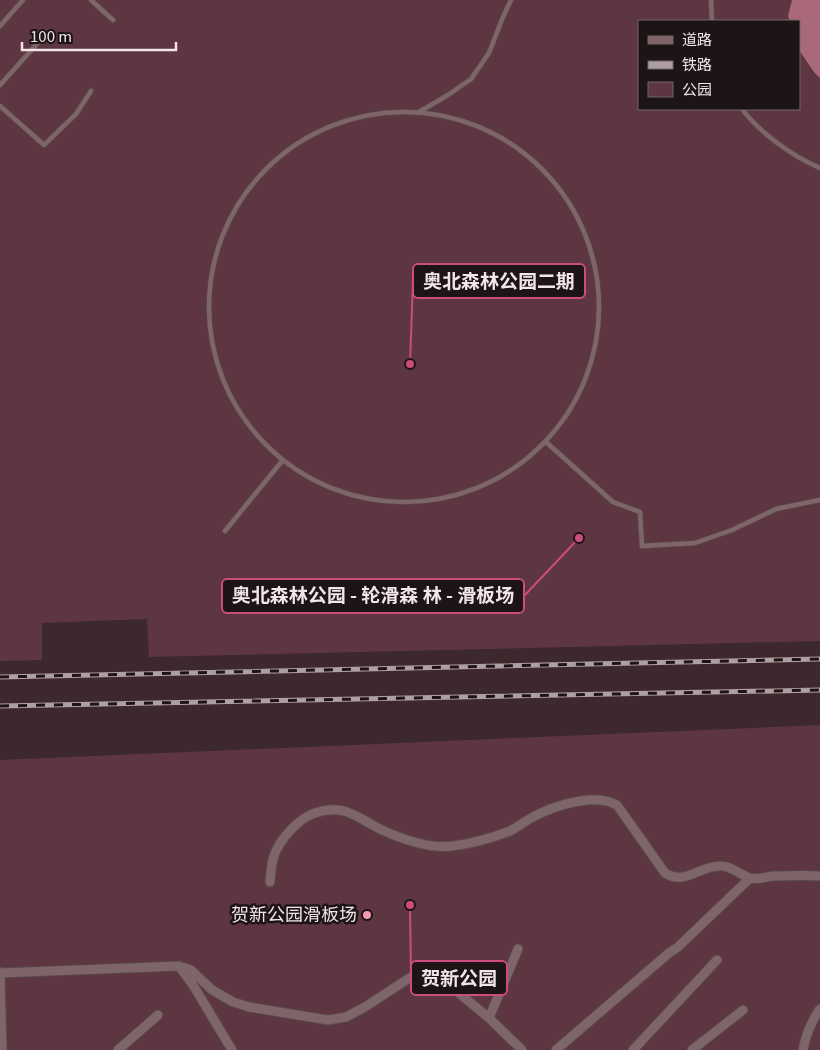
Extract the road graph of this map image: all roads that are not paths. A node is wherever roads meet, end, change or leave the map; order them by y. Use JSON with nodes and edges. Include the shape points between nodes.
{"nodes":[{"id":1,"x":23,"y":0,"type":"edge"},
{"id":2,"x":91,"y":0,"type":"edge"},
{"id":3,"x":511,"y":0,"type":"edge"},
{"id":4,"x":711,"y":0,"type":"edge"},
{"id":5,"x":113,"y":20,"type":"dead end"},
{"id":6,"x":712,"y":20,"type":"edge"},
{"id":7,"x":0,"y":26,"type":"edge"},
{"id":8,"x":44,"y":36,"type":"dead end"},
{"id":9,"x":0,"y":85,"type":"edge"},
{"id":10,"x":91,"y":90,"type":"dead end"},
{"id":11,"x":0,"y":106,"type":"edge"},
{"id":12,"x":743,"y":110,"type":"edge"},
{"id":13,"x":419,"y":112,"type":"junction"},
{"id":14,"x":820,"y":168,"type":"edge"},
{"id":15,"x":546,"y":442,"type":"junction"},
{"id":16,"x":282,"y":461,"type":"junction"},
{"id":17,"x":820,"y":500,"type":"edge"},
{"id":18,"x":225,"y":531,"type":"dead end"},
{"id":19,"x":820,"y":876,"type":"edge"},
{"id":20,"x":750,"y":878,"type":"junction"},
{"id":21,"x":270,"y":882,"type":"dead end"},
{"id":22,"x":518,"y":949,"type":"dead end"},
{"id":23,"x":717,"y":960,"type":"dead end"},
{"id":24,"x":179,"y":966,"type":"junction"},
{"id":25,"x":0,"y":973,"type":"edge"},
{"id":26,"x":820,"y":1009,"type":"edge"},
{"id":27,"x":744,"y":1010,"type":"dead end"},
{"id":28,"x":158,"y":1015,"type":"dead end"},
{"id":29,"x":489,"y":1018,"type":"junction"},
{"id":30,"x":2,"y":1050,"type":"edge"},
{"id":31,"x":118,"y":1050,"type":"edge"},
{"id":32,"x":232,"y":1050,"type":"edge"},
{"id":33,"x":522,"y":1050,"type":"edge"},
{"id":34,"x":556,"y":1050,"type":"edge"},
{"id":35,"x":632,"y":1050,"type":"edge"},
{"id":36,"x":692,"y":1050,"type":"edge"},
{"id":37,"x":803,"y":1050,"type":"edge"}],
"edges":[{"from":1,"to":7,"type":"lane"},
{"from":2,"to":5,"type":"lane"},
{"from":3,"to":13,"type":"lane","via":[[489,52],[471,79]]},
{"from":4,"to":6,"type":"lane"},
{"from":8,"to":9,"type":"lane"},
{"from":10,"to":11,"type":"lane","via":[[76,114],[44,145]]},
{"from":12,"to":14,"type":"lane","via":[[787,151]]},
{"from":13,"to":15,"type":"lane","via":[[459,119],[496,134],[530,157],[564,193],[587,236],[599,284],[598,334],[593,358],[575,403]]},
{"from":13,"to":16,"type":"lane","via":[[369,114],[322,129],[286,150],[256,178],[232,212],[220,238],[212,266],[207,309],[213,353],[227,394],[251,431]]},
{"from":15,"to":16,"type":"lane","via":[[518,466],[477,488],[437,500],[396,503],[355,497],[317,483]]},
{"from":15,"to":17,"type":"lane","via":[[613,502],[640,512],[642,546],[695,543],[776,509]]},
{"from":16,"to":18,"type":"lane"},
{"from":19,"to":20,"type":"street"},
{"from":20,"to":21,"type":"street","via":[[721,866],[671,877],[617,805],[606,800],[588,800],[551,808],[512,830],[467,845],[448,847],[400,838],[350,812],[332,809],[313,813],[296,824],[283,839],[274,855]]},
{"from":20,"to":34,"type":"street","via":[[678,947]]},
{"from":22,"to":29,"type":"street"},
{"from":23,"to":35,"type":"street"},
{"from":24,"to":25,"type":"street"},
{"from":24,"to":29,"type":"street","via":[[191,970],[212,990],[234,1002],[328,1020],[346,1017],[420,972],[437,975]]},
{"from":24,"to":32,"type":"street"},
{"from":25,"to":30,"type":"street"},
{"from":26,"to":37,"type":"street","via":[[805,1036]]},
{"from":27,"to":36,"type":"street"},
{"from":28,"to":31,"type":"street"},
{"from":29,"to":33,"type":"street"}]}
